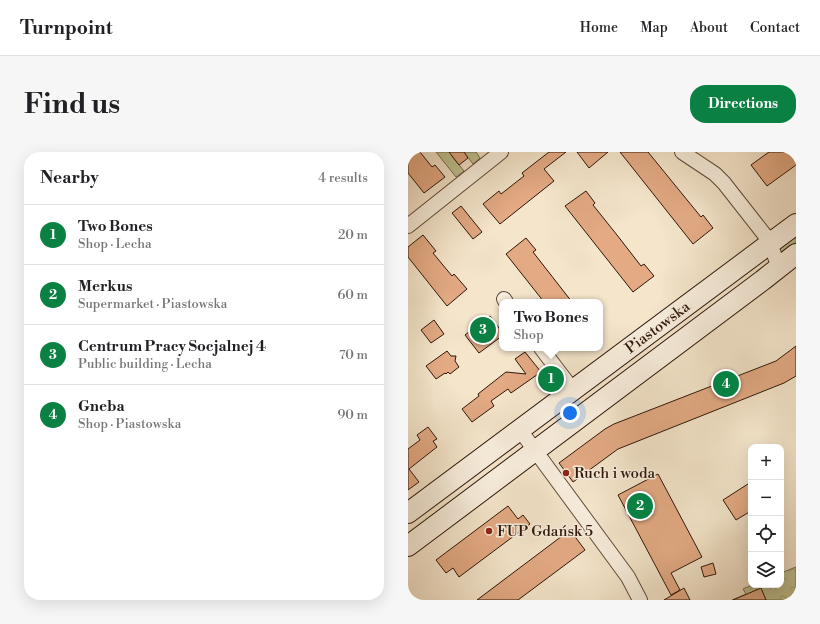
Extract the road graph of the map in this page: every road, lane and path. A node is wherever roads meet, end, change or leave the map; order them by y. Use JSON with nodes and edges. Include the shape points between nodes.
{"nodes":[{"id":1,"x":501,"y":152,"type":"edge"},
{"id":2,"x":682,"y":152,"type":"edge"},
{"id":3,"x":796,"y":224,"type":"edge"},
{"id":4,"x":408,"y":226,"type":"edge"},
{"id":5,"x":770,"y":244,"type":"junction"},
{"id":6,"x":796,"y":254,"type":"edge"},
{"id":7,"x":779,"y":268,"type":"junction"},
{"id":8,"x":543,"y":351,"type":"edge"},
{"id":9,"x":573,"y":390,"type":"junction"},
{"id":10,"x":520,"y":430,"type":"junction"},
{"id":11,"x":535,"y":451,"type":"junction"},
{"id":12,"x":408,"y":513,"type":"edge"},
{"id":13,"x":408,"y":546,"type":"edge"},
{"id":14,"x":640,"y":600,"type":"edge"}],
"edges":[{"from":1,"to":4,"type":"street"},
{"from":2,"to":5,"type":"street","via":[[724,183]]},
{"from":3,"to":5,"type":"street","name":"Piastowska"},
{"from":5,"to":7,"type":"street"},
{"from":5,"to":9,"type":"street","name":"Piastowska"},
{"from":6,"to":7,"type":"street","name":"Piastowska"},
{"from":7,"to":11,"type":"street","name":"Piastowska"},
{"from":8,"to":9,"type":"street"},
{"from":9,"to":10,"type":"street","name":"Piastowska"},
{"from":10,"to":11,"type":"street"},
{"from":10,"to":12,"type":"street","name":"Piastowska"},
{"from":11,"to":13,"type":"street","name":"Piastowska"},
{"from":11,"to":14,"type":"street","via":[[628,577]]}]}
